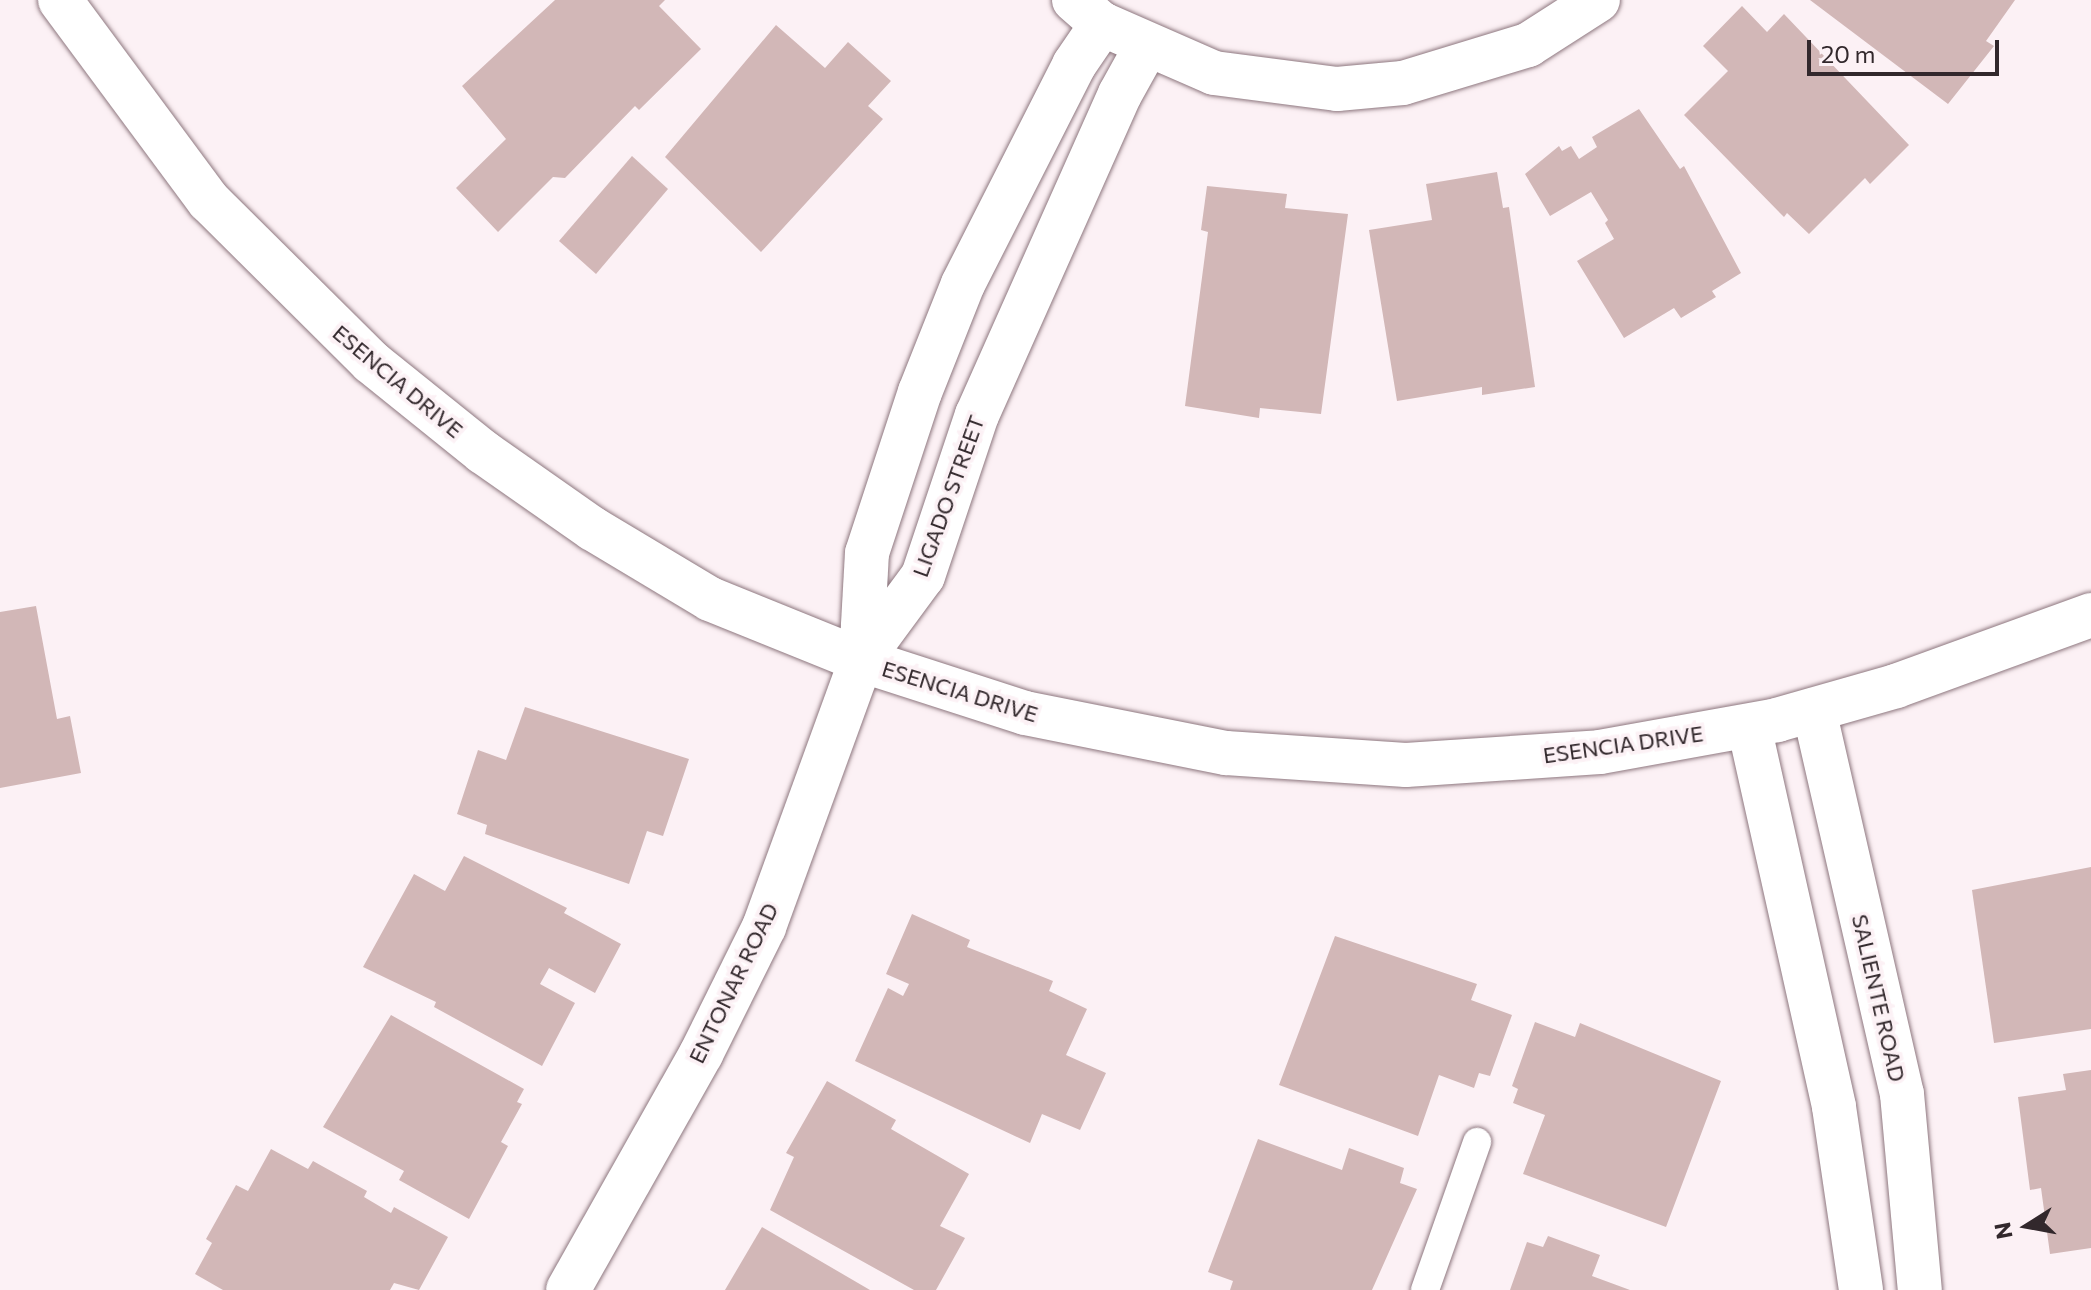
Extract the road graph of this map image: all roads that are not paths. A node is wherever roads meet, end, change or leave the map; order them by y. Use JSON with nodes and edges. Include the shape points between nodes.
{"nodes":[{"id":1,"x":60,"y":0,"type":"edge"},
{"id":2,"x":1598,"y":0,"type":"edge"},
{"id":3,"x":1088,"y":12,"type":"edge"},
{"id":4,"x":1146,"y":47,"type":"junction"},
{"id":5,"x":2091,"y":615,"type":"edge"},
{"id":6,"x":861,"y":660,"type":"junction"},
{"id":7,"x":1814,"y":710,"type":"junction"},
{"id":8,"x":1749,"y":726,"type":"junction"},
{"id":9,"x":1477,"y":1142,"type":"dead end"},
{"id":10,"x":568,"y":1290,"type":"edge"},
{"id":11,"x":1425,"y":1290,"type":"edge"},
{"id":12,"x":1861,"y":1290,"type":"edge"},
{"id":13,"x":1920,"y":1290,"type":"edge"}],
"edges":[{"from":1,"to":6,"type":"street","name":"ESENCIA DRIVE","via":[[209,201],[371,362],[483,452],[593,529],[710,599]]},
{"from":2,"to":4,"type":"street","via":[[1528,45],[1390,84],[1337,89],[1266,84],[1214,73]]},
{"from":3,"to":4,"type":"street"},
{"from":3,"to":6,"type":"street","via":[[1074,65],[963,284],[920,392],[867,553]]},
{"from":4,"to":6,"type":"street","name":"LIGADO STREET","via":[[1120,94],[977,415],[923,576]]},
{"from":5,"to":7,"type":"street","name":"ESENCIA DRIVE"},
{"from":6,"to":8,"type":"street","name":"ESENCIA DRIVE","via":[[1025,713],[1226,753],[1406,765],[1600,752]]},
{"from":6,"to":10,"type":"street","name":"ENTONAR ROAD","via":[[764,927],[701,1054]]},
{"from":7,"to":8,"type":"street","name":"ESENCIA DRIVE"},
{"from":7,"to":13,"type":"street","name":"SALIENTE ROAD","via":[[1902,1094]]},
{"from":8,"to":12,"type":"street","via":[[1834,1107]]},
{"from":9,"to":11,"type":"lane"}]}
